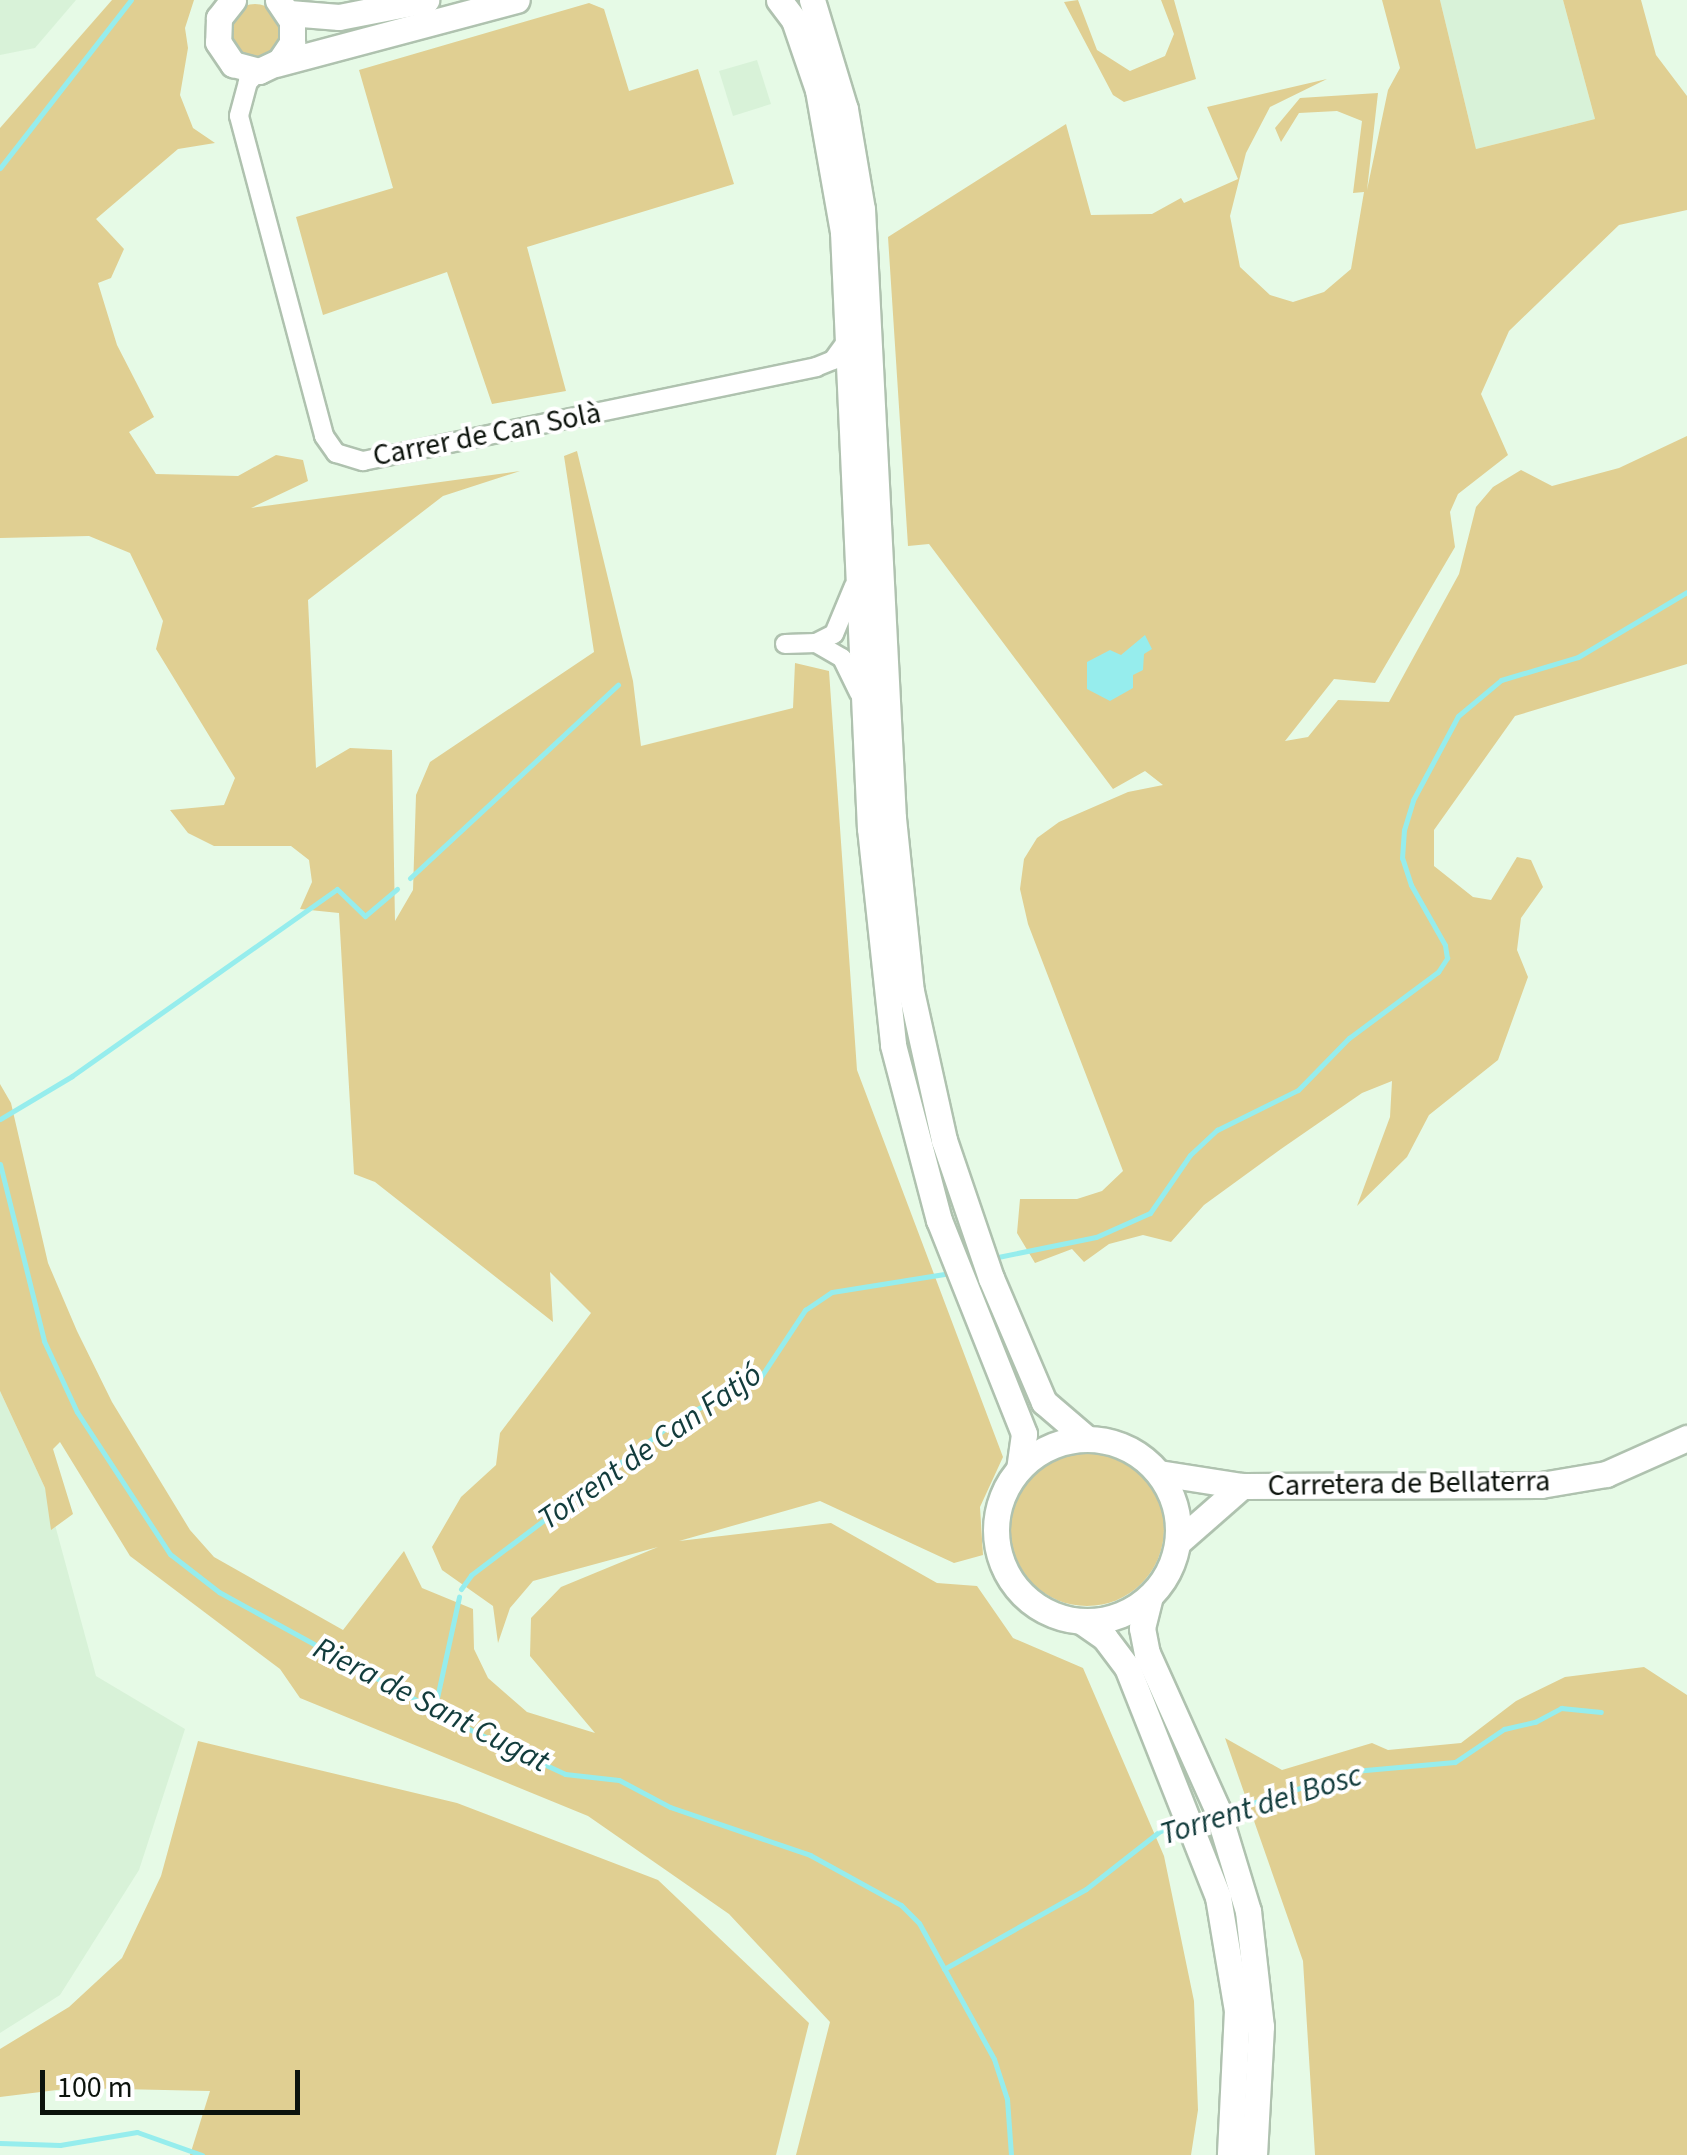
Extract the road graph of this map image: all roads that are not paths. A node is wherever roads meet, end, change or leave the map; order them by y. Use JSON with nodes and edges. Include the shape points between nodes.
{"nodes":[{"id":1,"x":334,"y":0,"type":"edge"},
{"id":2,"x":426,"y":0,"type":"edge"},
{"id":3,"x":517,"y":0,"type":"edge"},
{"id":4,"x":779,"y":0,"type":"edge"},
{"id":5,"x":812,"y":0,"type":"edge"},
{"id":6,"x":225,"y":4,"type":"edge"},
{"id":7,"x":282,"y":4,"type":"edge"},
{"id":8,"x":373,"y":14,"type":"junction"},
{"id":9,"x":274,"y":62,"type":"junction"},
{"id":10,"x":847,"y":340,"type":"junction"},
{"id":11,"x":857,"y":576,"type":"junction"},
{"id":12,"x":816,"y":643,"type":"junction"},
{"id":13,"x":785,"y":644,"type":"dead end"},
{"id":14,"x":863,"y":702,"type":"junction"},
{"id":15,"x":1086,"y":1438,"type":"junction"},
{"id":16,"x":1687,"y":1438,"type":"edge"},
{"id":17,"x":1019,"y":1468,"type":"junction"},
{"id":18,"x":1159,"y":1473,"type":"junction"},
{"id":19,"x":1242,"y":1486,"type":"junction"},
{"id":20,"x":1178,"y":1542,"type":"junction"},
{"id":21,"x":1150,"y":1596,"type":"junction"},
{"id":22,"x":1081,"y":1621,"type":"junction"},
{"id":23,"x":1217,"y":1849,"type":"junction"},
{"id":24,"x":1230,"y":2155,"type":"edge"},
{"id":25,"x":1254,"y":2155,"type":"edge"}],
"edges":[{"from":1,"to":7,"type":"main road"},
{"from":2,"to":8,"type":"main road"},
{"from":3,"to":9,"type":"main road"},
{"from":4,"to":10,"type":"main road","via":[[802,38],[827,125],[843,232]]},
{"from":5,"to":15,"type":"main road","via":[[844,110],[862,209],[893,818],[911,991],[960,1193],[1036,1385],[1050,1411]]},
{"from":6,"to":9,"type":"main road","via":[[216,29],[223,54],[238,67]]},
{"from":7,"to":8,"type":"main road"},
{"from":7,"to":9,"type":"main road","via":[[294,34]]},
{"from":8,"to":9,"type":"main road"},
{"from":9,"to":10,"type":"street","name":"Carrer de Can Solà","via":[[248,82],[239,116],[324,436],[336,453],[363,461],[816,368]]},
{"from":10,"to":11,"type":"main road"},
{"from":11,"to":12,"type":"street","via":[[842,625]]},
{"from":11,"to":14,"type":"main road"},
{"from":12,"to":13,"type":"street"},
{"from":12,"to":14,"type":"street","via":[[842,658]]},
{"from":14,"to":17,"type":"main road","via":[[885,996],[928,1186],[1024,1434]]},
{"from":15,"to":17,"type":"main road","via":[[1049,1446]]},
{"from":15,"to":18,"type":"main road","via":[[1133,1451]]},
{"from":16,"to":19,"type":"main road","name":"Carretera de Bellaterra","via":[[1606,1474],[1552,1484]]},
{"from":17,"to":22,"type":"main road","via":[[999,1505],[1001,1562],[1038,1607]]},
{"from":18,"to":19,"type":"main road","name":"Carretera de Bellaterra"},
{"from":18,"to":20,"type":"main road","via":[[1175,1505]]},
{"from":19,"to":20,"type":"main road","name":"Carretera de Bellaterra"},
{"from":20,"to":21,"type":"main road"},
{"from":21,"to":22,"type":"main road","via":[[1116,1617]]},
{"from":21,"to":23,"type":"main road","via":[[1143,1641],[1200,1768]]},
{"from":22,"to":23,"type":"main road","via":[[1127,1667],[1175,1777]]},
{"from":23,"to":24,"type":"main road","via":[[1237,2010]]},
{"from":23,"to":25,"type":"main road","via":[[1248,1911],[1260,2006]]}]}
